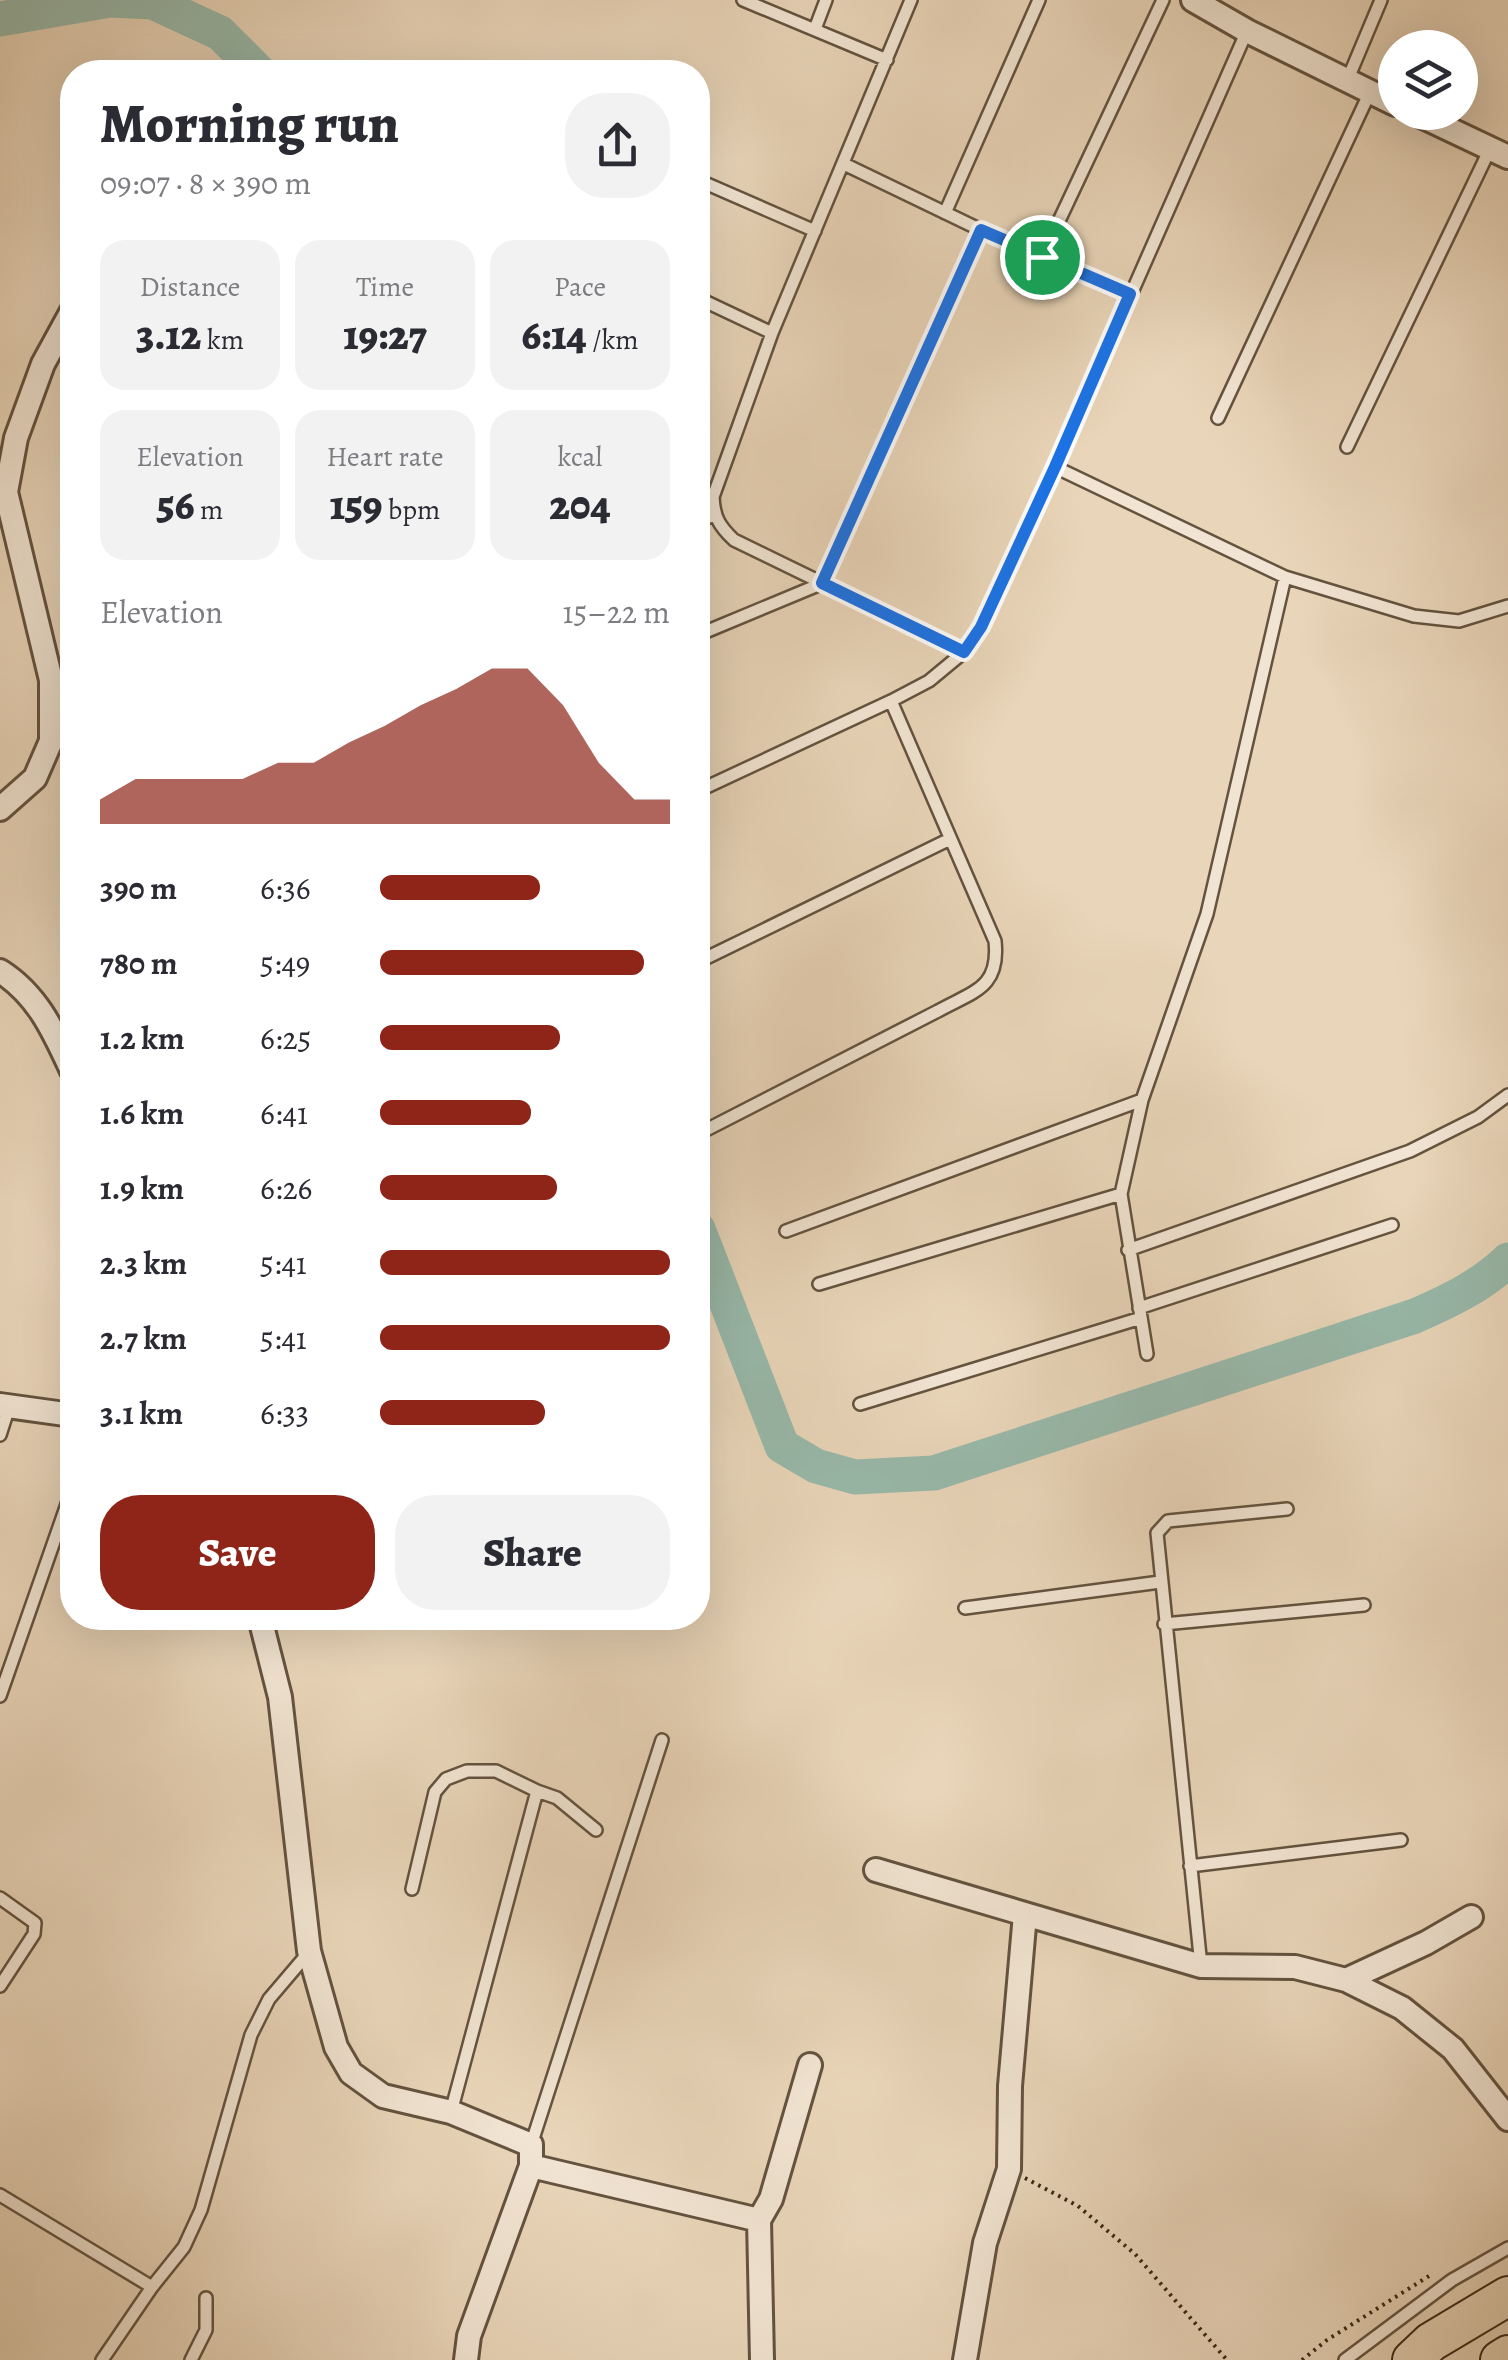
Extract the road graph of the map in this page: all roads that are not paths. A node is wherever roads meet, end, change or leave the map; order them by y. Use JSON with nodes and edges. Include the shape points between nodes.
{"nodes":[{"id":1,"x":743,"y":0,"type":"edge"},
{"id":2,"x":826,"y":0,"type":"edge"},
{"id":3,"x":911,"y":0,"type":"edge"},
{"id":4,"x":1039,"y":0,"type":"edge"},
{"id":5,"x":1163,"y":0,"type":"edge"},
{"id":6,"x":1193,"y":0,"type":"edge"},
{"id":7,"x":1381,"y":0,"type":"edge"},
{"id":8,"x":815,"y":29,"type":"junction"},
{"id":9,"x":1247,"y":31,"type":"junction"},
{"id":10,"x":887,"y":60,"type":"junction"},
{"id":11,"x":1348,"y":81,"type":"junction"},
{"id":12,"x":1370,"y":92,"type":"junction"},
{"id":13,"x":1378,"y":96,"type":"edge"},
{"id":14,"x":1451,"y":130,"type":"edge"},
{"id":15,"x":1499,"y":153,"type":"edge"},
{"id":16,"x":844,"y":164,"type":"junction"},
{"id":17,"x":710,"y":185,"type":"edge"},
{"id":18,"x":945,"y":212,"type":"junction"},
{"id":19,"x":981,"y":230,"type":"junction"},
{"id":20,"x":816,"y":231,"type":"junction"},
{"id":21,"x":1042,"y":257,"type":"junction"},
{"id":22,"x":1130,"y":294,"type":"junction"},
{"id":23,"x":710,"y":304,"type":"edge"},
{"id":24,"x":60,"y":332,"type":"edge"},
{"id":25,"x":772,"y":333,"type":"junction"},
{"id":26,"x":1218,"y":418,"type":"dead end"},
{"id":27,"x":1347,"y":447,"type":"dead end"},
{"id":28,"x":1055,"y":467,"type":"junction"},
{"id":29,"x":712,"y":497,"type":"joint"},
{"id":30,"x":714,"y":516,"type":"junction"},
{"id":31,"x":710,"y":517,"type":"edge"},
{"id":32,"x":1285,"y":577,"type":"junction"},
{"id":33,"x":822,"y":583,"type":"junction"},
{"id":34,"x":1508,"y":606,"type":"edge"},
{"id":35,"x":710,"y":629,"type":"edge"},
{"id":36,"x":964,"y":652,"type":"junction"},
{"id":37,"x":891,"y":701,"type":"junction"},
{"id":38,"x":60,"y":732,"type":"edge"},
{"id":39,"x":60,"y":746,"type":"edge"},
{"id":40,"x":710,"y":784,"type":"edge"},
{"id":41,"x":0,"y":809,"type":"edge"},
{"id":42,"x":950,"y":840,"type":"junction"},
{"id":43,"x":710,"y":956,"type":"edge"},
{"id":44,"x":0,"y":971,"type":"edge"},
{"id":45,"x":60,"y":1045,"type":"edge"},
{"id":46,"x":1508,"y":1096,"type":"edge"},
{"id":47,"x":1142,"y":1100,"type":"junction"},
{"id":48,"x":710,"y":1128,"type":"edge"},
{"id":49,"x":1121,"y":1194,"type":"junction"},
{"id":50,"x":1392,"y":1226,"type":"dead end"},
{"id":51,"x":786,"y":1231,"type":"dead end"},
{"id":52,"x":1128,"y":1250,"type":"junction"},
{"id":53,"x":819,"y":1284,"type":"dead end"},
{"id":54,"x":1140,"y":1313,"type":"junction"},
{"id":55,"x":1147,"y":1354,"type":"dead end"},
{"id":56,"x":860,"y":1404,"type":"dead end"},
{"id":57,"x":5,"y":1406,"type":"edge"},
{"id":58,"x":60,"y":1413,"type":"edge"},
{"id":59,"x":0,"y":1435,"type":"edge"},
{"id":60,"x":1287,"y":1509,"type":"dead end"},
{"id":61,"x":60,"y":1524,"type":"edge"},
{"id":62,"x":1160,"y":1582,"type":"junction"},
{"id":63,"x":1364,"y":1605,"type":"dead end"},
{"id":64,"x":966,"y":1608,"type":"dead end"},
{"id":65,"x":1164,"y":1624,"type":"junction"},
{"id":66,"x":263,"y":1630,"type":"edge"},
{"id":67,"x":0,"y":1696,"type":"edge"},
{"id":68,"x":662,"y":1740,"type":"dead end"},
{"id":69,"x":536,"y":1792,"type":"junction"},
{"id":70,"x":596,"y":1830,"type":"dead end"},
{"id":71,"x":1401,"y":1840,"type":"dead end"},
{"id":72,"x":1190,"y":1866,"type":"junction"},
{"id":73,"x":876,"y":1870,"type":"dead end"},
{"id":74,"x":412,"y":1889,"type":"dead end"},
{"id":75,"x":0,"y":1898,"type":"edge"},
{"id":76,"x":1025,"y":1914,"type":"junction"},
{"id":77,"x":1471,"y":1918,"type":"dead end"},
{"id":78,"x":309,"y":1952,"type":"junction"},
{"id":79,"x":1201,"y":1966,"type":"junction"},
{"id":80,"x":1346,"y":1980,"type":"junction"},
{"id":81,"x":0,"y":1986,"type":"edge"},
{"id":82,"x":810,"y":2065,"type":"dead end"},
{"id":83,"x":451,"y":2112,"type":"junction"},
{"id":84,"x":1508,"y":2119,"type":"edge"},
{"id":85,"x":531,"y":2156,"type":"junction"},
{"id":86,"x":0,"y":2195,"type":"edge"},
{"id":87,"x":760,"y":2220,"type":"junction"},
{"id":88,"x":1508,"y":2248,"type":"edge"},
{"id":89,"x":152,"y":2287,"type":"junction"},
{"id":90,"x":1508,"y":2296,"type":"edge"},
{"id":91,"x":206,"y":2298,"type":"dead end"},
{"id":92,"x":1508,"y":2354,"type":"edge"},
{"id":93,"x":102,"y":2360,"type":"edge"},
{"id":94,"x":191,"y":2360,"type":"edge"},
{"id":95,"x":466,"y":2360,"type":"edge"},
{"id":96,"x":762,"y":2360,"type":"edge"},
{"id":97,"x":965,"y":2360,"type":"edge"},
{"id":98,"x":1346,"y":2360,"type":"edge"},
{"id":99,"x":1412,"y":2360,"type":"edge"},
{"id":100,"x":1500,"y":2360,"type":"edge"}],
"edges":[{"from":1,"to":8,"type":"lane"},
{"from":2,"to":8,"type":"lane"},
{"from":3,"to":10,"type":"lane"},
{"from":4,"to":18,"type":"lane"},
{"from":5,"to":21,"type":"lane"},
{"from":6,"to":9,"type":"street"},
{"from":7,"to":11,"type":"lane"},
{"from":8,"to":10,"type":"lane"},
{"from":9,"to":11,"type":"street"},
{"from":9,"to":22,"type":"lane"},
{"from":10,"to":16,"type":"lane"},
{"from":11,"to":12,"type":"street"},
{"from":12,"to":13,"type":"street"},
{"from":12,"to":26,"type":"lane"},
{"from":14,"to":15,"type":"street"},
{"from":15,"to":27,"type":"lane"},
{"from":16,"to":18,"type":"lane"},
{"from":16,"to":20,"type":"lane"},
{"from":17,"to":20,"type":"lane"},
{"from":18,"to":19,"type":"lane"},
{"from":19,"to":21,"type":"lane"},
{"from":19,"to":33,"type":"lane"},
{"from":20,"to":25,"type":"lane"},
{"from":21,"to":22,"type":"lane"},
{"from":22,"to":28,"type":"lane"},
{"from":23,"to":25,"type":"lane"},
{"from":24,"to":38,"type":"street","via":[[16,438],[6,492]]},
{"from":25,"to":29,"type":"lane"},
{"from":28,"to":32,"type":"lane"},
{"from":28,"to":36,"type":"lane"},
{"from":29,"to":30,"type":"lane"},
{"from":30,"to":31,"type":"lane"},
{"from":30,"to":33,"type":"lane","via":[[734,540]]},
{"from":32,"to":34,"type":"lane","via":[[1414,616],[1459,621]]},
{"from":32,"to":47,"type":"lane","via":[[1207,914]]},
{"from":33,"to":35,"type":"lane"},
{"from":33,"to":36,"type":"lane"},
{"from":36,"to":37,"type":"lane"},
{"from":37,"to":40,"type":"lane"},
{"from":37,"to":42,"type":"lane"},
{"from":39,"to":41,"type":"street"},
{"from":42,"to":43,"type":"lane"},
{"from":42,"to":48,"type":"lane","via":[[995,941],[994,974],[976,990]]},
{"from":44,"to":45,"type":"street","via":[[45,1013]]},
{"from":46,"to":52,"type":"lane","via":[[1410,1150]]},
{"from":47,"to":49,"type":"lane"},
{"from":47,"to":51,"type":"lane"},
{"from":49,"to":52,"type":"lane"},
{"from":49,"to":53,"type":"lane"},
{"from":50,"to":54,"type":"lane"},
{"from":52,"to":54,"type":"lane"},
{"from":54,"to":55,"type":"lane"},
{"from":54,"to":56,"type":"lane"},
{"from":57,"to":58,"type":"street"},
{"from":57,"to":59,"type":"lane"},
{"from":60,"to":62,"type":"lane","via":[[1168,1521],[1157,1533]]},
{"from":61,"to":67,"type":"lane"},
{"from":62,"to":64,"type":"lane"},
{"from":62,"to":65,"type":"lane"},
{"from":63,"to":65,"type":"lane"},
{"from":65,"to":72,"type":"lane"},
{"from":66,"to":78,"type":"street","via":[[280,1697]]},
{"from":68,"to":85,"type":"lane"},
{"from":69,"to":70,"type":"lane","via":[[557,1798]]},
{"from":69,"to":74,"type":"lane","via":[[496,1771],[446,1779],[435,1792]]},
{"from":69,"to":83,"type":"lane"},
{"from":71,"to":72,"type":"lane"},
{"from":72,"to":79,"type":"lane"},
{"from":73,"to":76,"type":"street"},
{"from":75,"to":81,"type":"lane","via":[[35,1923]]},
{"from":76,"to":79,"type":"street"},
{"from":76,"to":97,"type":"street","via":[[1009,2169],[986,2243]]},
{"from":77,"to":80,"type":"street"},
{"from":78,"to":83,"type":"street","via":[[336,2047],[351,2073],[383,2096]]},
{"from":78,"to":89,"type":"lane","via":[[269,1999],[250,2035],[201,2210],[184,2247]]},
{"from":79,"to":80,"type":"street","via":[[1294,1967]]},
{"from":80,"to":84,"type":"street","via":[[1402,2008],[1453,2049]]},
{"from":82,"to":87,"type":"street"},
{"from":83,"to":85,"type":"street"},
{"from":85,"to":87,"type":"street"},
{"from":85,"to":95,"type":"street"},
{"from":86,"to":89,"type":"lane"},
{"from":87,"to":96,"type":"street"},
{"from":88,"to":98,"type":"lane","via":[[1452,2280]]},
{"from":89,"to":93,"type":"lane"},
{"from":90,"to":99,"type":"highway"},
{"from":91,"to":94,"type":"lane","via":[[206,2330]]},
{"from":92,"to":100,"type":"highway"}]}
